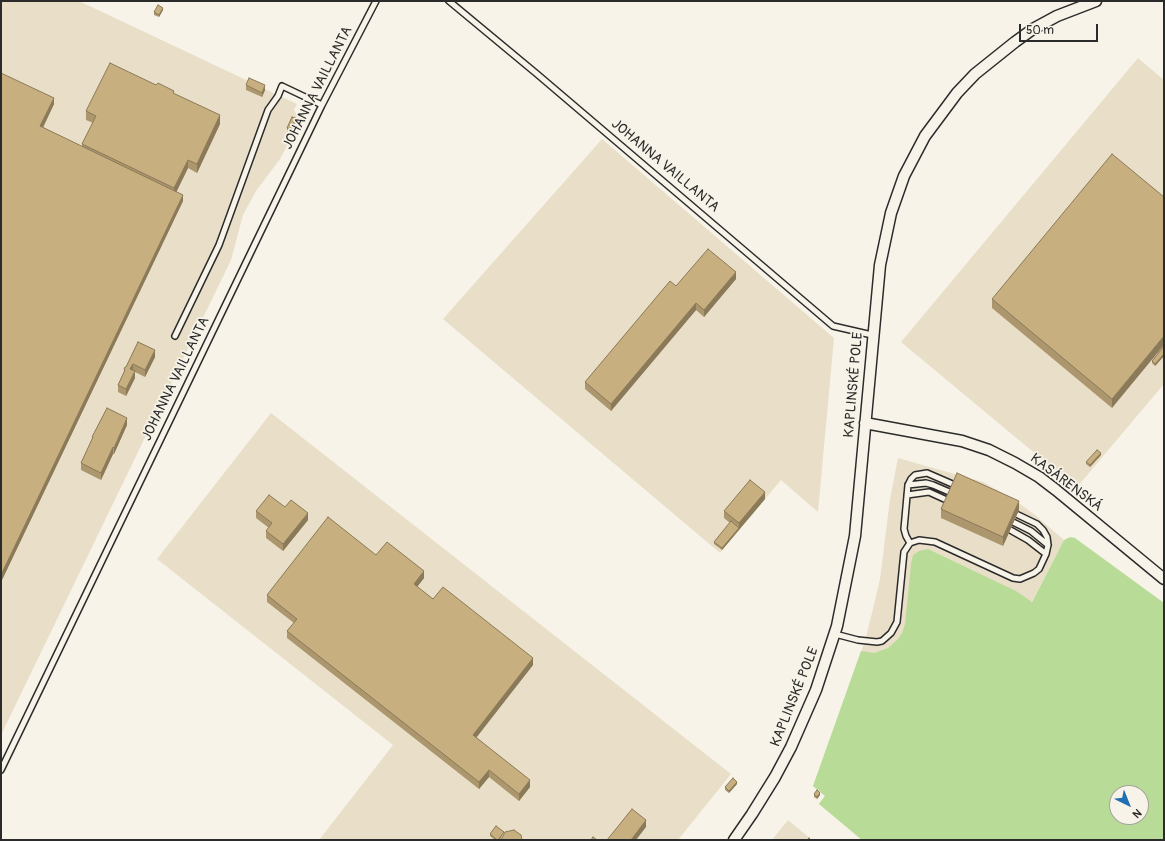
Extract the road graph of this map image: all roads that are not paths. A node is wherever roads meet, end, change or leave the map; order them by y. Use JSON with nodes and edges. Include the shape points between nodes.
{"nodes":[{"id":1,"x":376,"y":1,"type":"edge"},
{"id":2,"x":449,"y":1,"type":"edge"},
{"id":3,"x":1096,"y":1,"type":"edge"},
{"id":4,"x":322,"y":105,"type":"junction"},
{"id":5,"x":872,"y":335,"type":"junction"},
{"id":6,"x":175,"y":336,"type":"dead end"},
{"id":7,"x":865,"y":423,"type":"junction"},
{"id":8,"x":908,"y":485,"type":"junction"},
{"id":9,"x":962,"y":489,"type":"edge"},
{"id":10,"x":907,"y":495,"type":"junction"},
{"id":11,"x":959,"y":497,"type":"edge"},
{"id":12,"x":955,"y":504,"type":"edge"},
{"id":13,"x":1004,"y":508,"type":"edge"},
{"id":14,"x":1007,"y":519,"type":"edge"},
{"id":15,"x":997,"y":523,"type":"edge"},
{"id":16,"x":910,"y":543,"type":"junction"},
{"id":17,"x":1048,"y":545,"type":"junction"},
{"id":18,"x":1046,"y":554,"type":"junction"},
{"id":19,"x":1164,"y":579,"type":"edge"},
{"id":20,"x":835,"y":634,"type":"junction"},
{"id":21,"x":1,"y":770,"type":"edge"},
{"id":22,"x":734,"y":840,"type":"edge"}],
"edges":[{"from":1,"to":4,"type":"lane","name":"JOHANNA VAILLANTA"},
{"from":2,"to":5,"type":"lane","name":"JOHANNA VAILLANTA","via":[[833,326]]},
{"from":3,"to":5,"type":"street","name":"KAPLINSKÉ POLE","via":[[1057,16],[993,58],[957,93],[925,136],[904,176],[891,213],[880,265]]},
{"from":4,"to":6,"type":"lane","via":[[282,86],[268,110],[219,245]]},
{"from":4,"to":21,"type":"lane","name":"JOHANNA VAILLANTA"},
{"from":5,"to":7,"type":"street","name":"KAPLINSKÉ POLE"},
{"from":7,"to":19,"type":"street","name":"KASÁRENSKÁ","via":[[962,441],[989,450],[1015,463],[1056,490]]},
{"from":7,"to":20,"type":"street","name":"KAPLINSKÉ POLE","via":[[855,536]]},
{"from":8,"to":9,"type":"lane","via":[[915,475],[927,473]]},
{"from":8,"to":10,"type":"lane"},
{"from":8,"to":11,"type":"lane","via":[[926,483]]},
{"from":10,"to":12,"type":"lane","via":[[929,492]]},
{"from":10,"to":16,"type":"lane","via":[[904,529]]},
{"from":13,"to":17,"type":"lane","via":[[1036,524],[1047,537]]},
{"from":14,"to":17,"type":"lane","via":[[1031,531]]},
{"from":15,"to":18,"type":"lane","via":[[1022,535]]},
{"from":16,"to":18,"type":"lane","via":[[919,540],[935,542],[1020,579],[1039,569]]},
{"from":16,"to":20,"type":"lane","via":[[905,550],[897,622],[891,634],[877,642]]},
{"from":17,"to":18,"type":"lane"},
{"from":20,"to":22,"type":"street","name":"KAPLINSKÉ POLE","via":[[816,690],[791,747],[775,777]]}]}
